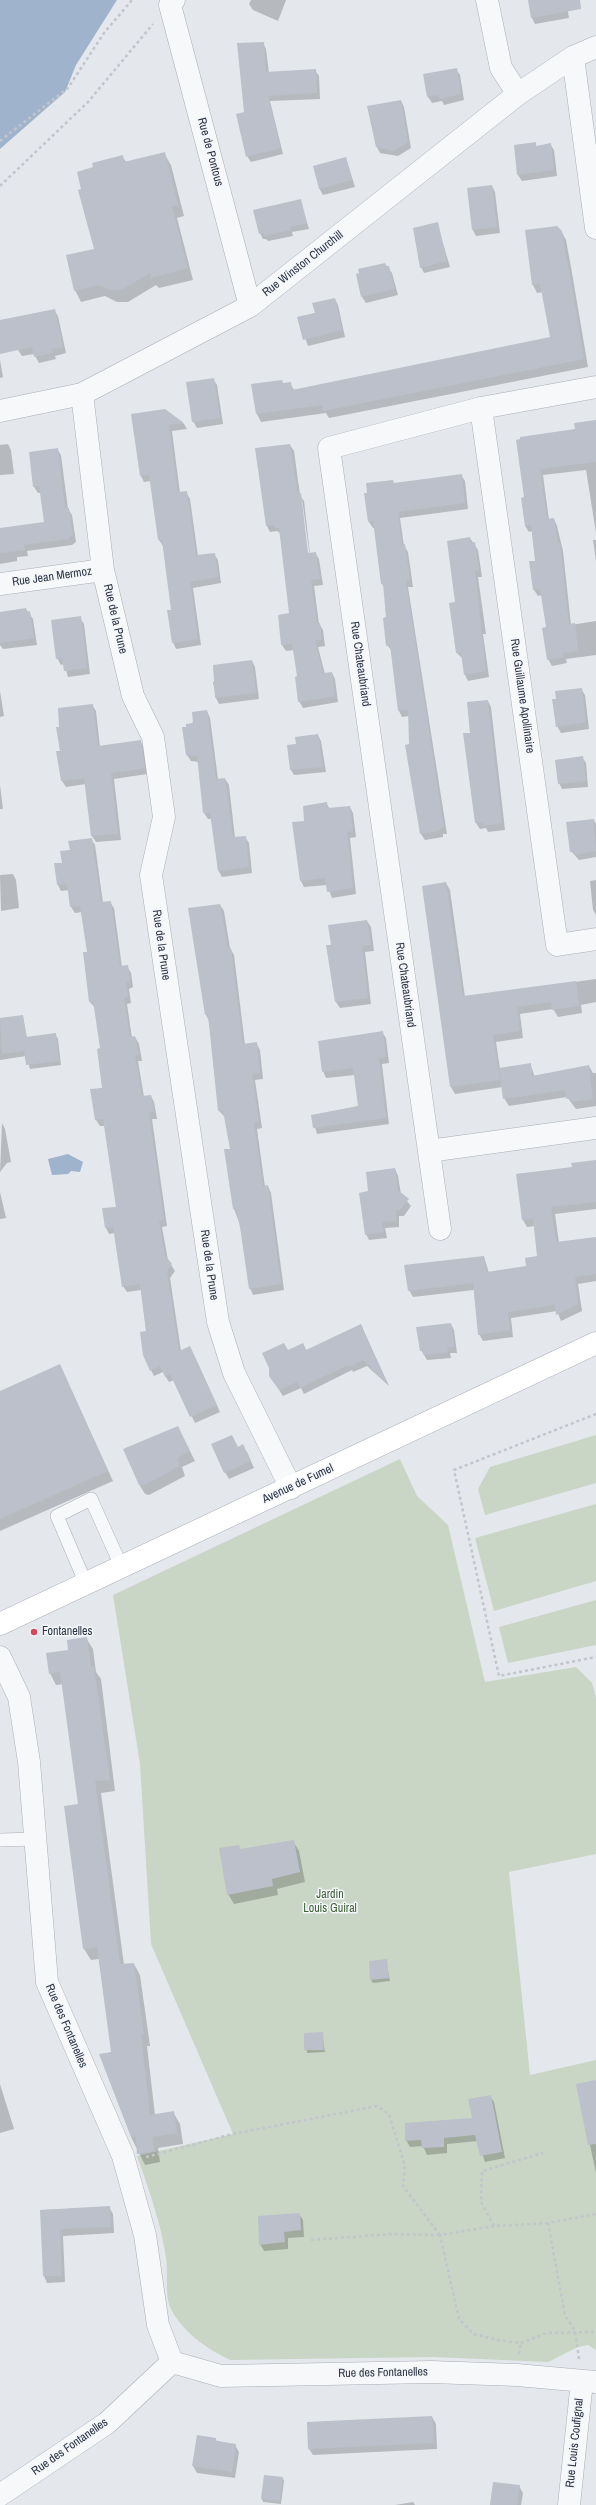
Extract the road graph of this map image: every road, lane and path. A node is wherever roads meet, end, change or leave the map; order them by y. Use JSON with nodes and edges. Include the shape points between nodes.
{"nodes":[{"id":1,"x":132,"y":0,"type":"edge"},
{"id":2,"x":487,"y":0,"type":"edge"},
{"id":3,"x":172,"y":2,"type":"edge"},
{"id":4,"x":596,"y":47,"type":"edge"},
{"id":5,"x":573,"y":57,"type":"junction"},
{"id":6,"x":518,"y":94,"type":"junction"},
{"id":7,"x":0,"y":141,"type":"edge"},
{"id":8,"x":0,"y":186,"type":"edge"},
{"id":9,"x":596,"y":228,"type":"edge"},
{"id":10,"x":250,"y":306,"type":"junction"},
{"id":11,"x":596,"y":387,"type":"edge"},
{"id":12,"x":82,"y":394,"type":"junction"},
{"id":13,"x":481,"y":408,"type":"junction"},
{"id":14,"x":0,"y":411,"type":"edge"},
{"id":15,"x":103,"y":570,"type":"junction"},
{"id":16,"x":0,"y":584,"type":"edge"},
{"id":17,"x":596,"y":939,"type":"edge"},
{"id":18,"x":596,"y":1128,"type":"edge"},
{"id":19,"x":429,"y":1151,"type":"junction"},
{"id":20,"x":440,"y":1229,"type":"dead end"},
{"id":21,"x":596,"y":1343,"type":"edge"},
{"id":22,"x":596,"y":1414,"type":"edge"},
{"id":23,"x":291,"y":1488,"type":"junction"},
{"id":24,"x":122,"y":1568,"type":"junction"},
{"id":25,"x":86,"y":1584,"type":"junction"},
{"id":26,"x":0,"y":1624,"type":"edge"},
{"id":27,"x":0,"y":1657,"type":"edge"},
{"id":28,"x":596,"y":1657,"type":"edge"},
{"id":29,"x":36,"y":1839,"type":"junction"},
{"id":30,"x":0,"y":1840,"type":"edge"},
{"id":31,"x":543,"y":2153,"type":"dead end"},
{"id":32,"x":123,"y":2156,"type":"junction"},
{"id":33,"x":596,"y":2214,"type":"edge"},
{"id":34,"x":548,"y":2223,"type":"junction"},
{"id":35,"x":494,"y":2226,"type":"junction"},
{"id":36,"x":440,"y":2235,"type":"junction"},
{"id":37,"x":311,"y":2240,"type":"dead end"},
{"id":38,"x":576,"y":2331,"type":"junction"},
{"id":39,"x":596,"y":2332,"type":"edge"},
{"id":40,"x":172,"y":2362,"type":"junction"},
{"id":41,"x":589,"y":2382,"type":"edge"},
{"id":42,"x":5,"y":2497,"type":"edge"},
{"id":43,"x":569,"y":2505,"type":"edge"}],
"edges":[{"from":1,"to":7,"type":"path","via":[[104,33],[68,88]]},
{"from":2,"to":6,"type":"street","via":[[501,68]]},
{"from":3,"to":8,"type":"path","via":[[88,102]]},
{"from":3,"to":10,"type":"street","name":"Rue de Pontous"},
{"from":4,"to":5,"type":"street","name":"Rue Winston Churchill"},
{"from":5,"to":6,"type":"street","name":"Rue Winston Churchill"},
{"from":5,"to":9,"type":"street"},
{"from":6,"to":10,"type":"street","name":"Rue Winston Churchill"},
{"from":10,"to":12,"type":"street","name":"Rue Winston Churchill"},
{"from":11,"to":13,"type":"street","name":"Rue Chateaubriand"},
{"from":12,"to":14,"type":"street","name":"Rue Winston Churchill"},
{"from":12,"to":15,"type":"street","name":"Rue de la Prune"},
{"from":13,"to":17,"type":"street","name":"Rue Guillaume Apollinaire","via":[[557,945]]},
{"from":13,"to":19,"type":"street","name":"Rue Chateaubriand","via":[[329,448]]},
{"from":15,"to":16,"type":"street","name":"Rue Jean Mermoz"},
{"from":15,"to":23,"type":"street","name":"Rue de la Prune","via":[[133,696],[153,737],[164,817],[151,875],[218,1322],[234,1373]]},
{"from":18,"to":19,"type":"street"},
{"from":19,"to":20,"type":"street","name":"Rue Chateaubriand"},
{"from":21,"to":23,"type":"main road","name":"Avenue de Fumel"},
{"from":22,"to":28,"type":"path","via":[[454,1470],[499,1676]]},
{"from":23,"to":24,"type":"main road","name":"Avenue de Fumel"},
{"from":24,"to":25,"type":"main road","name":"Avenue de Fumel"},
{"from":24,"to":25,"type":"lane","via":[[91,1499],[57,1516]]},
{"from":25,"to":26,"type":"main road","name":"Avenue de Fumel"},
{"from":27,"to":29,"type":"street","name":"Rue des Fontanelles","via":[[19,1697],[29,1762]]},
{"from":29,"to":30,"type":"lane"},
{"from":29,"to":32,"type":"street","name":"Rue des Fontanelles","via":[[46,1982]]},
{"from":31,"to":35,"type":"path","via":[[482,2171],[481,2202]]},
{"from":32,"to":36,"type":"path","via":[[137,2159],[233,2134],[377,2106],[389,2114],[405,2166],[403,2186]]},
{"from":32,"to":40,"type":"street","name":"Rue des Fontanelles","via":[[145,2235],[158,2325]]},
{"from":33,"to":34,"type":"path"},
{"from":34,"to":35,"type":"path"},
{"from":34,"to":38,"type":"path","via":[[565,2314]]},
{"from":35,"to":36,"type":"path"},
{"from":36,"to":37,"type":"path","via":[[392,2234]]},
{"from":36,"to":38,"type":"path","via":[[459,2319],[474,2334],[497,2340],[521,2342],[547,2333]]},
{"from":38,"to":39,"type":"path"},
{"from":38,"to":41,"type":"path"},
{"from":40,"to":41,"type":"street","name":"Rue des Fontanelles","via":[[221,2376],[431,2372],[516,2375]]},
{"from":40,"to":42,"type":"street","name":"Rue des Fontanelles","via":[[107,2423]]},
{"from":41,"to":43,"type":"street","name":"Rue Louis Coufignal"}]}
